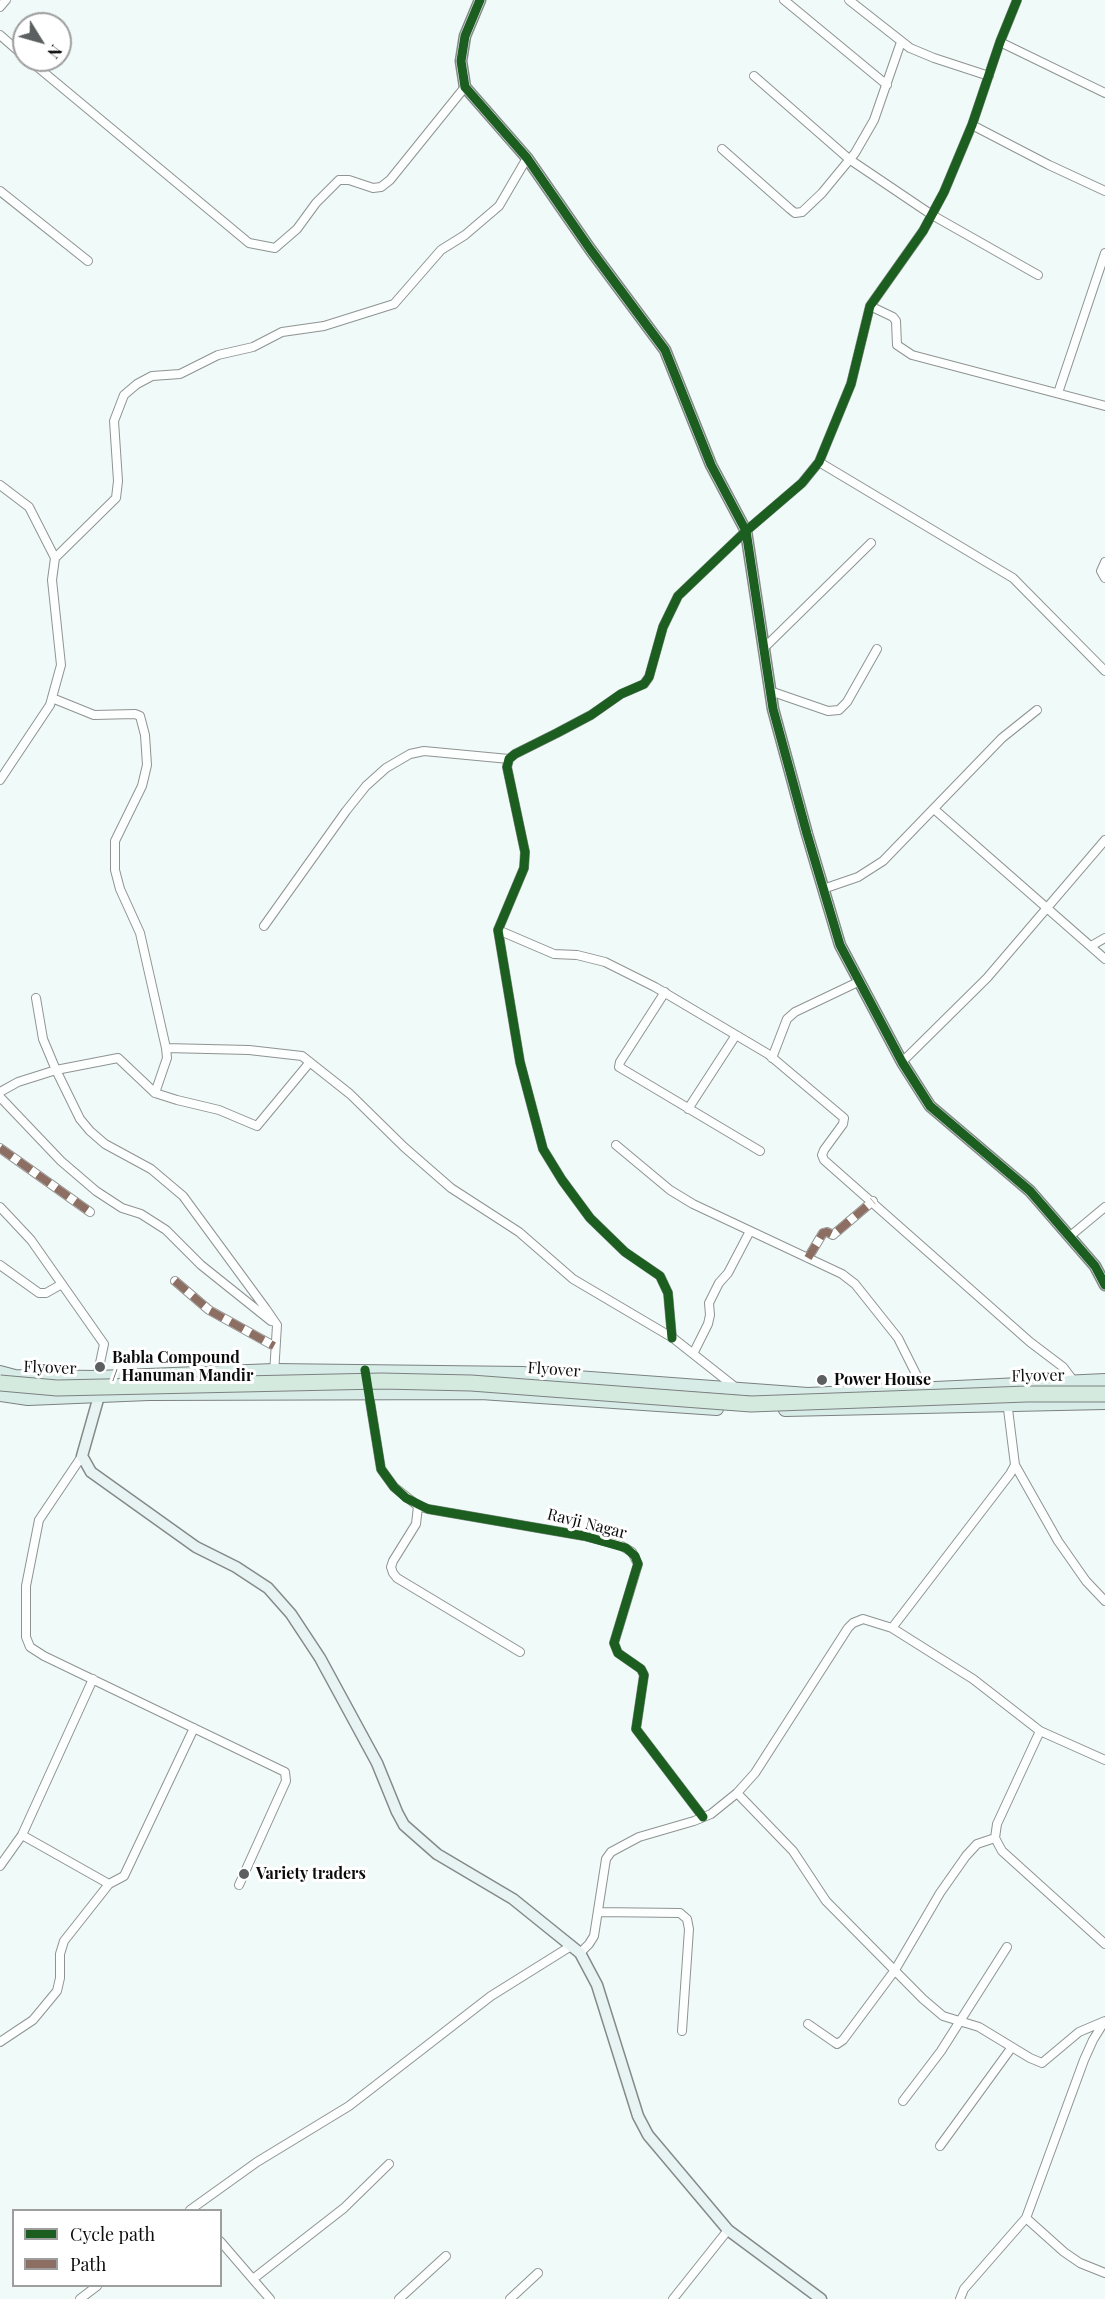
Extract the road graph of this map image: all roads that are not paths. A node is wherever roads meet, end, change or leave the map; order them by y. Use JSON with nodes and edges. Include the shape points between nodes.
{"nodes":[{"id":1,"x":6,"y":0,"type":"edge"},
{"id":2,"x":480,"y":0,"type":"edge"},
{"id":3,"x":784,"y":0,"type":"edge"},
{"id":4,"x":849,"y":0,"type":"edge"},
{"id":5,"x":1017,"y":0,"type":"edge"},
{"id":6,"x":0,"y":7,"type":"edge"},
{"id":7,"x":0,"y":36,"type":"edge"},
{"id":8,"x":901,"y":42,"type":"junction"},
{"id":9,"x":1000,"y":42,"type":"junction"},
{"id":10,"x":12,"y":46,"type":"edge"},
{"id":11,"x":43,"y":72,"type":"edge"},
{"id":12,"x":754,"y":76,"type":"dead end"},
{"id":13,"x":989,"y":76,"type":"junction"},
{"id":14,"x":887,"y":85,"type":"junction"},
{"id":15,"x":465,"y":87,"type":"junction"},
{"id":16,"x":1105,"y":93,"type":"edge"},
{"id":17,"x":972,"y":125,"type":"junction"},
{"id":18,"x":722,"y":150,"type":"dead end"},
{"id":19,"x":527,"y":158,"type":"junction"},
{"id":20,"x":849,"y":159,"type":"junction"},
{"id":21,"x":0,"y":191,"type":"edge"},
{"id":22,"x":1105,"y":191,"type":"edge"},
{"id":23,"x":932,"y":215,"type":"junction"},
{"id":24,"x":1105,"y":253,"type":"edge"},
{"id":25,"x":88,"y":261,"type":"dead end"},
{"id":26,"x":1038,"y":274,"type":"dead end"},
{"id":27,"x":870,"y":306,"type":"junction"},
{"id":28,"x":1058,"y":393,"type":"junction"},
{"id":29,"x":1105,"y":406,"type":"edge"},
{"id":30,"x":819,"y":462,"type":"junction"},
{"id":31,"x":0,"y":485,"type":"edge"},
{"id":32,"x":746,"y":531,"type":"junction"},
{"id":33,"x":872,"y":543,"type":"dead end"},
{"id":34,"x":55,"y":558,"type":"junction"},
{"id":35,"x":1105,"y":562,"type":"edge"},
{"id":36,"x":1105,"y":578,"type":"edge"},
{"id":37,"x":763,"y":649,"type":"junction"},
{"id":38,"x":877,"y":649,"type":"dead end"},
{"id":39,"x":1105,"y":671,"type":"edge"},
{"id":40,"x":770,"y":691,"type":"junction"},
{"id":41,"x":52,"y":698,"type":"junction"},
{"id":42,"x":1037,"y":710,"type":"dead end"},
{"id":43,"x":509,"y":759,"type":"junction"},
{"id":44,"x":0,"y":780,"type":"edge"},
{"id":45,"x":934,"y":809,"type":"junction"},
{"id":46,"x":1105,"y":840,"type":"edge"},
{"id":47,"x":823,"y":889,"type":"junction"},
{"id":48,"x":1047,"y":907,"type":"junction"},
{"id":49,"x":264,"y":926,"type":"dead end"},
{"id":50,"x":498,"y":930,"type":"junction"},
{"id":51,"x":1105,"y":938,"type":"edge"},
{"id":52,"x":1091,"y":946,"type":"junction"},
{"id":53,"x":1105,"y":959,"type":"edge"},
{"id":54,"x":858,"y":982,"type":"junction"},
{"id":55,"x":665,"y":992,"type":"junction"},
{"id":56,"x":36,"y":998,"type":"dead end"},
{"id":57,"x":736,"y":1035,"type":"junction"},
{"id":58,"x":166,"y":1048,"type":"junction"},
{"id":59,"x":772,"y":1058,"type":"junction"},
{"id":60,"x":310,"y":1062,"type":"junction"},
{"id":61,"x":902,"y":1062,"type":"junction"},
{"id":62,"x":56,"y":1070,"type":"junction"},
{"id":63,"x":0,"y":1092,"type":"edge"},
{"id":64,"x":154,"y":1093,"type":"junction"},
{"id":65,"x":0,"y":1097,"type":"edge"},
{"id":66,"x":688,"y":1109,"type":"junction"},
{"id":67,"x":616,"y":1145,"type":"dead end"},
{"id":68,"x":0,"y":1148,"type":"edge"},
{"id":69,"x":760,"y":1151,"type":"dead end"},
{"id":70,"x":873,"y":1201,"type":"junction"},
{"id":71,"x":0,"y":1207,"type":"edge"},
{"id":72,"x":1105,"y":1207,"type":"edge"},
{"id":73,"x":90,"y":1212,"type":"dead end"},
{"id":74,"x":750,"y":1231,"type":"junction"},
{"id":75,"x":1069,"y":1237,"type":"junction"},
{"id":76,"x":808,"y":1258,"type":"junction"},
{"id":77,"x":0,"y":1265,"type":"edge"},
{"id":78,"x":175,"y":1281,"type":"dead end"},
{"id":79,"x":62,"y":1284,"type":"junction"},
{"id":80,"x":1105,"y":1285,"type":"edge"},
{"id":81,"x":277,"y":1325,"type":"junction"},
{"id":82,"x":672,"y":1338,"type":"junction"},
{"id":83,"x":274,"y":1346,"type":"junction"},
{"id":84,"x":693,"y":1354,"type":"junction"},
{"id":85,"x":274,"y":1370,"type":"junction"},
{"id":86,"x":365,"y":1370,"type":"junction"},
{"id":87,"x":0,"y":1372,"type":"edge"},
{"id":88,"x":97,"y":1377,"type":"junction"},
{"id":89,"x":1105,"y":1380,"type":"edge"},
{"id":90,"x":1075,"y":1382,"type":"junction"},
{"id":91,"x":0,"y":1383,"type":"edge"},
{"id":92,"x":1005,"y":1385,"type":"junction"},
{"id":93,"x":924,"y":1388,"type":"junction"},
{"id":94,"x":737,"y":1389,"type":"junction"},
{"id":95,"x":276,"y":1393,"type":"junction"},
{"id":96,"x":369,"y":1393,"type":"junction"},
{"id":97,"x":1105,"y":1394,"type":"edge"},
{"id":98,"x":0,"y":1395,"type":"edge"},
{"id":99,"x":99,"y":1396,"type":"junction"},
{"id":100,"x":1105,"y":1403,"type":"edge"},
{"id":101,"x":1082,"y":1404,"type":"junction"},
{"id":102,"x":1007,"y":1405,"type":"junction"},
{"id":103,"x":930,"y":1407,"type":"junction"},
{"id":104,"x":739,"y":1410,"type":"junction"},
{"id":105,"x":82,"y":1456,"type":"junction"},
{"id":106,"x":1015,"y":1465,"type":"junction"},
{"id":107,"x":418,"y":1506,"type":"junction"},
{"id":108,"x":1105,"y":1601,"type":"edge"},
{"id":109,"x":892,"y":1628,"type":"junction"},
{"id":110,"x":520,"y":1652,"type":"dead end"},
{"id":111,"x":93,"y":1679,"type":"junction"},
{"id":112,"x":195,"y":1728,"type":"junction"},
{"id":113,"x":1040,"y":1731,"type":"junction"},
{"id":114,"x":1105,"y":1760,"type":"edge"},
{"id":115,"x":737,"y":1793,"type":"junction"},
{"id":116,"x":703,"y":1817,"type":"junction"},
{"id":117,"x":22,"y":1835,"type":"junction"},
{"id":118,"x":995,"y":1838,"type":"junction"},
{"id":119,"x":0,"y":1866,"type":"edge"},
{"id":120,"x":109,"y":1884,"type":"junction"},
{"id":121,"x":239,"y":1885,"type":"dead end"},
{"id":122,"x":598,"y":1912,"type":"junction"},
{"id":123,"x":1105,"y":1944,"type":"edge"},
{"id":124,"x":1007,"y":1947,"type":"dead end"},
{"id":125,"x":575,"y":1950,"type":"junction"},
{"id":126,"x":895,"y":1970,"type":"junction"},
{"id":127,"x":961,"y":2021,"type":"junction"},
{"id":128,"x":1105,"y":2021,"type":"edge"},
{"id":129,"x":808,"y":2025,"type":"dead end"},
{"id":130,"x":1102,"y":2030,"type":"edge"},
{"id":131,"x":682,"y":2031,"type":"dead end"},
{"id":132,"x":0,"y":2042,"type":"edge"},
{"id":133,"x":1012,"y":2047,"type":"junction"},
{"id":134,"x":903,"y":2102,"type":"dead end"},
{"id":135,"x":939,"y":2146,"type":"dead end"},
{"id":136,"x":389,"y":2164,"type":"dead end"},
{"id":137,"x":194,"y":2209,"type":"edge"},
{"id":138,"x":1026,"y":2218,"type":"junction"},
{"id":139,"x":728,"y":2230,"type":"junction"},
{"id":140,"x":222,"y":2243,"type":"edge"},
{"id":141,"x":446,"y":2256,"type":"dead end"},
{"id":142,"x":537,"y":2273,"type":"dead end"},
{"id":143,"x":1105,"y":2273,"type":"edge"},
{"id":144,"x":253,"y":2279,"type":"junction"},
{"id":145,"x":96,"y":2287,"type":"edge"},
{"id":146,"x":80,"y":2299,"type":"edge"},
{"id":147,"x":270,"y":2299,"type":"edge"},
{"id":148,"x":399,"y":2299,"type":"edge"},
{"id":149,"x":510,"y":2299,"type":"edge"},
{"id":150,"x":673,"y":2299,"type":"edge"},
{"id":151,"x":821,"y":2299,"type":"edge"},
{"id":152,"x":960,"y":2299,"type":"edge"}],
"edges":[{"from":1,"to":6,"type":"street"},
{"from":2,"to":15,"type":"street","via":[[465,36],[461,61]]},
{"from":3,"to":14,"type":"street"},
{"from":4,"to":8,"type":"street"},
{"from":5,"to":9,"type":"street"},
{"from":7,"to":10,"type":"street"},
{"from":8,"to":13,"type":"street","via":[[934,58]]},
{"from":8,"to":14,"type":"street"},
{"from":9,"to":13,"type":"street"},
{"from":9,"to":16,"type":"street"},
{"from":11,"to":15,"type":"street","via":[[249,243],[274,248],[297,229],[339,180],[373,188],[390,180]]},
{"from":12,"to":20,"type":"street"},
{"from":13,"to":17,"type":"street"},
{"from":14,"to":20,"type":"street","via":[[874,120]]},
{"from":15,"to":19,"type":"street"},
{"from":17,"to":22,"type":"street"},
{"from":17,"to":23,"type":"street"},
{"from":18,"to":20,"type":"street","via":[[795,213],[807,208]]},
{"from":19,"to":32,"type":"street","via":[[665,350],[711,465]]},
{"from":19,"to":34,"type":"street","via":[[499,206],[441,250],[394,304],[324,326],[282,332],[180,374],[152,376],[124,395],[114,421],[116,498]]},
{"from":20,"to":23,"type":"street"},
{"from":21,"to":25,"type":"street"},
{"from":23,"to":26,"type":"street"},
{"from":23,"to":27,"type":"street"},
{"from":24,"to":28,"type":"street"},
{"from":27,"to":28,"type":"street","via":[[896,321],[897,345],[912,354]]},
{"from":27,"to":30,"type":"street","via":[[851,384]]},
{"from":28,"to":29,"type":"street"},
{"from":30,"to":32,"type":"street","via":[[802,483]]},
{"from":30,"to":39,"type":"street","via":[[1013,578]]},
{"from":31,"to":34,"type":"street","via":[[29,507]]},
{"from":32,"to":37,"type":"street"},
{"from":32,"to":43,"type":"street","via":[[678,596],[644,684]]},
{"from":33,"to":37,"type":"street"},
{"from":34,"to":41,"type":"street","via":[[52,580],[61,665]]},
{"from":35,"to":36,"type":"street","via":[[1101,571]]},
{"from":37,"to":40,"type":"street"},
{"from":38,"to":40,"type":"street","via":[[839,710],[828,711]]},
{"from":40,"to":47,"type":"street"},
{"from":41,"to":44,"type":"street"},
{"from":41,"to":58,"type":"street","via":[[94,715],[140,716],[147,765],[142,786],[115,841],[115,870],[140,933]]},
{"from":42,"to":45,"type":"street","via":[[1002,738]]},
{"from":43,"to":49,"type":"street","via":[[424,751],[386,768],[346,811]]},
{"from":43,"to":50,"type":"street","via":[[507,767],[525,852],[524,867]]},
{"from":45,"to":47,"type":"street","via":[[883,861],[858,877]]},
{"from":45,"to":48,"type":"street"},
{"from":46,"to":48,"type":"street"},
{"from":47,"to":54,"type":"street","via":[[840,945]]},
{"from":48,"to":52,"type":"street"},
{"from":48,"to":61,"type":"street","via":[[987,978]]},
{"from":50,"to":55,"type":"street","via":[[554,954],[605,962]]},
{"from":50,"to":82,"type":"street","via":[[520,1062],[543,1149],[590,1218],[626,1252],[660,1276],[668,1293]]},
{"from":51,"to":52,"type":"street"},
{"from":52,"to":53,"type":"street"},
{"from":54,"to":59,"type":"street","via":[[787,1019]]},
{"from":54,"to":61,"type":"street"},
{"from":55,"to":57,"type":"street"},
{"from":55,"to":66,"type":"street","via":[[619,1067]]},
{"from":56,"to":62,"type":"street","via":[[43,1039]]},
{"from":57,"to":59,"type":"street"},
{"from":57,"to":66,"type":"street"},
{"from":58,"to":60,"type":"street","via":[[249,1050],[302,1056]]},
{"from":58,"to":64,"type":"street","via":[[167,1058]]},
{"from":59,"to":70,"type":"street","via":[[841,1114],[843,1124],[822,1155]]},
{"from":60,"to":64,"type":"street","via":[[257,1126],[219,1110]]},
{"from":60,"to":82,"type":"street","via":[[452,1188],[519,1232],[573,1279]]},
{"from":61,"to":75,"type":"street","via":[[930,1106],[1030,1191]]},
{"from":62,"to":63,"type":"street"},
{"from":62,"to":64,"type":"street","via":[[118,1058]]},
{"from":62,"to":81,"type":"street","via":[[90,1131],[105,1144],[162,1176],[183,1196]]},
{"from":65,"to":81,"type":"street","via":[[61,1161],[96,1191],[166,1230],[201,1265]]},
{"from":66,"to":69,"type":"street"},
{"from":67,"to":74,"type":"street","via":[[670,1190]]},
{"from":68,"to":73,"type":"street"},
{"from":70,"to":76,"type":"street","via":[[833,1235],[823,1233]]},
{"from":70,"to":90,"type":"street","via":[[1063,1367]]},
{"from":71,"to":79,"type":"street","via":[[31,1240]]},
{"from":72,"to":75,"type":"street"},
{"from":74,"to":76,"type":"street"},
{"from":74,"to":84,"type":"street","via":[[709,1303],[708,1324]]},
{"from":75,"to":80,"type":"street","via":[[1095,1266]]},
{"from":76,"to":93,"type":"street","via":[[855,1284],[898,1338]]},
{"from":77,"to":79,"type":"street","via":[[39,1293]]},
{"from":78,"to":83,"type":"street","via":[[209,1310]]},
{"from":79,"to":88,"type":"street","via":[[104,1344]]},
{"from":81,"to":83,"type":"street"},
{"from":82,"to":84,"type":"street"},
{"from":83,"to":85,"type":"street"},
{"from":84,"to":94,"type":"street"},
{"from":85,"to":86,"type":"main road"},
{"from":85,"to":88,"type":"main road"},
{"from":85,"to":95,"type":"street"},
{"from":86,"to":94,"type":"main road","via":[[522,1373]]},
{"from":86,"to":96,"type":"street","name":"Ravji Nagar"},
{"from":87,"to":88,"type":"main road","via":[[15,1376]]},
{"from":88,"to":99,"type":"street"},
{"from":89,"to":90,"type":"main road"},
{"from":90,"to":92,"type":"main road"},
{"from":90,"to":101,"type":"street"},
{"from":91,"to":97,"type":"highway","name":"Flyover","bridge":true,"via":[[57,1388],[381,1381],[471,1383],[751,1404]]},
{"from":92,"to":93,"type":"main road"},
{"from":92,"to":102,"type":"street"},
{"from":93,"to":94,"type":"main road","via":[[807,1394]]},
{"from":93,"to":103,"type":"street"},
{"from":94,"to":104,"type":"street"},
{"from":95,"to":96,"type":"main road"},
{"from":95,"to":99,"type":"main road"},
{"from":96,"to":104,"type":"main road","via":[[481,1393]]},
{"from":96,"to":107,"type":"street","name":"Ravji Nagar","via":[[381,1469],[394,1487]]},
{"from":98,"to":99,"type":"main road","via":[[28,1399]]},
{"from":99,"to":105,"type":"street"},
{"from":100,"to":101,"type":"main road"},
{"from":101,"to":102,"type":"main road"},
{"from":102,"to":103,"type":"main road"},
{"from":102,"to":106,"type":"street"},
{"from":103,"to":104,"type":"main road"},
{"from":105,"to":111,"type":"street","via":[[39,1520],[26,1586],[26,1637],[36,1652]]},
{"from":105,"to":125,"type":"street","via":[[91,1473],[102,1481],[196,1547],[268,1588],[320,1658],[377,1763],[404,1825],[437,1854],[513,1899]]},
{"from":106,"to":108,"type":"street","via":[[1058,1541]]},
{"from":106,"to":109,"type":"street"},
{"from":107,"to":110,"type":"street","via":[[412,1533],[391,1567],[393,1573]]},
{"from":107,"to":116,"type":"street","name":"Ravji Nagar","via":[[584,1536],[632,1552],[638,1564],[614,1643],[618,1653],[641,1669],[644,1676],[636,1729]]},
{"from":109,"to":113,"type":"street","via":[[973,1679]]},
{"from":109,"to":115,"type":"street","via":[[863,1619],[848,1628],[755,1773]]},
{"from":111,"to":112,"type":"street"},
{"from":111,"to":117,"type":"street"},
{"from":112,"to":120,"type":"street","via":[[133,1861],[120,1880]]},
{"from":112,"to":121,"type":"street","via":[[283,1770],[286,1775]]},
{"from":113,"to":114,"type":"street"},
{"from":113,"to":118,"type":"street","via":[[997,1824]]},
{"from":115,"to":116,"type":"street"},
{"from":115,"to":126,"type":"street","via":[[793,1851],[826,1901]]},
{"from":116,"to":122,"type":"street","via":[[639,1837],[611,1852],[606,1859]]},
{"from":117,"to":119,"type":"street"},
{"from":117,"to":120,"type":"street"},
{"from":118,"to":123,"type":"street","via":[[1002,1851]]},
{"from":118,"to":126,"type":"street","via":[[977,1844],[966,1856]]},
{"from":120,"to":132,"type":"street","via":[[63,1941],[57,1991],[33,2019]]},
{"from":122,"to":125,"type":"street","via":[[590,1944]]},
{"from":122,"to":131,"type":"street","via":[[680,1913],[687,1919]]},
{"from":124,"to":127,"type":"street"},
{"from":125,"to":137,"type":"street","via":[[491,1996],[349,2106],[257,2162]]},
{"from":125,"to":139,"type":"street","via":[[597,1985],[638,2115],[648,2134]]},
{"from":126,"to":127,"type":"street","via":[[943,2016]]},
{"from":126,"to":129,"type":"street","via":[[840,2043]]},
{"from":127,"to":133,"type":"street","via":[[979,2026]]},
{"from":127,"to":134,"type":"street"},
{"from":128,"to":130,"type":"street"},
{"from":128,"to":133,"type":"street","via":[[1079,2032],[1042,2063]]},
{"from":130,"to":138,"type":"street","via":[[1084,2060]]},
{"from":133,"to":135,"type":"street"},
{"from":136,"to":144,"type":"street","via":[[336,2215]]},
{"from":138,"to":143,"type":"street","via":[[1064,2252]]},
{"from":138,"to":152,"type":"street","via":[[964,2289]]},
{"from":139,"to":150,"type":"street"},
{"from":139,"to":151,"type":"street"},
{"from":140,"to":144,"type":"street"},
{"from":141,"to":148,"type":"street"},
{"from":142,"to":149,"type":"street"},
{"from":144,"to":147,"type":"street"},
{"from":145,"to":146,"type":"street"}]}
